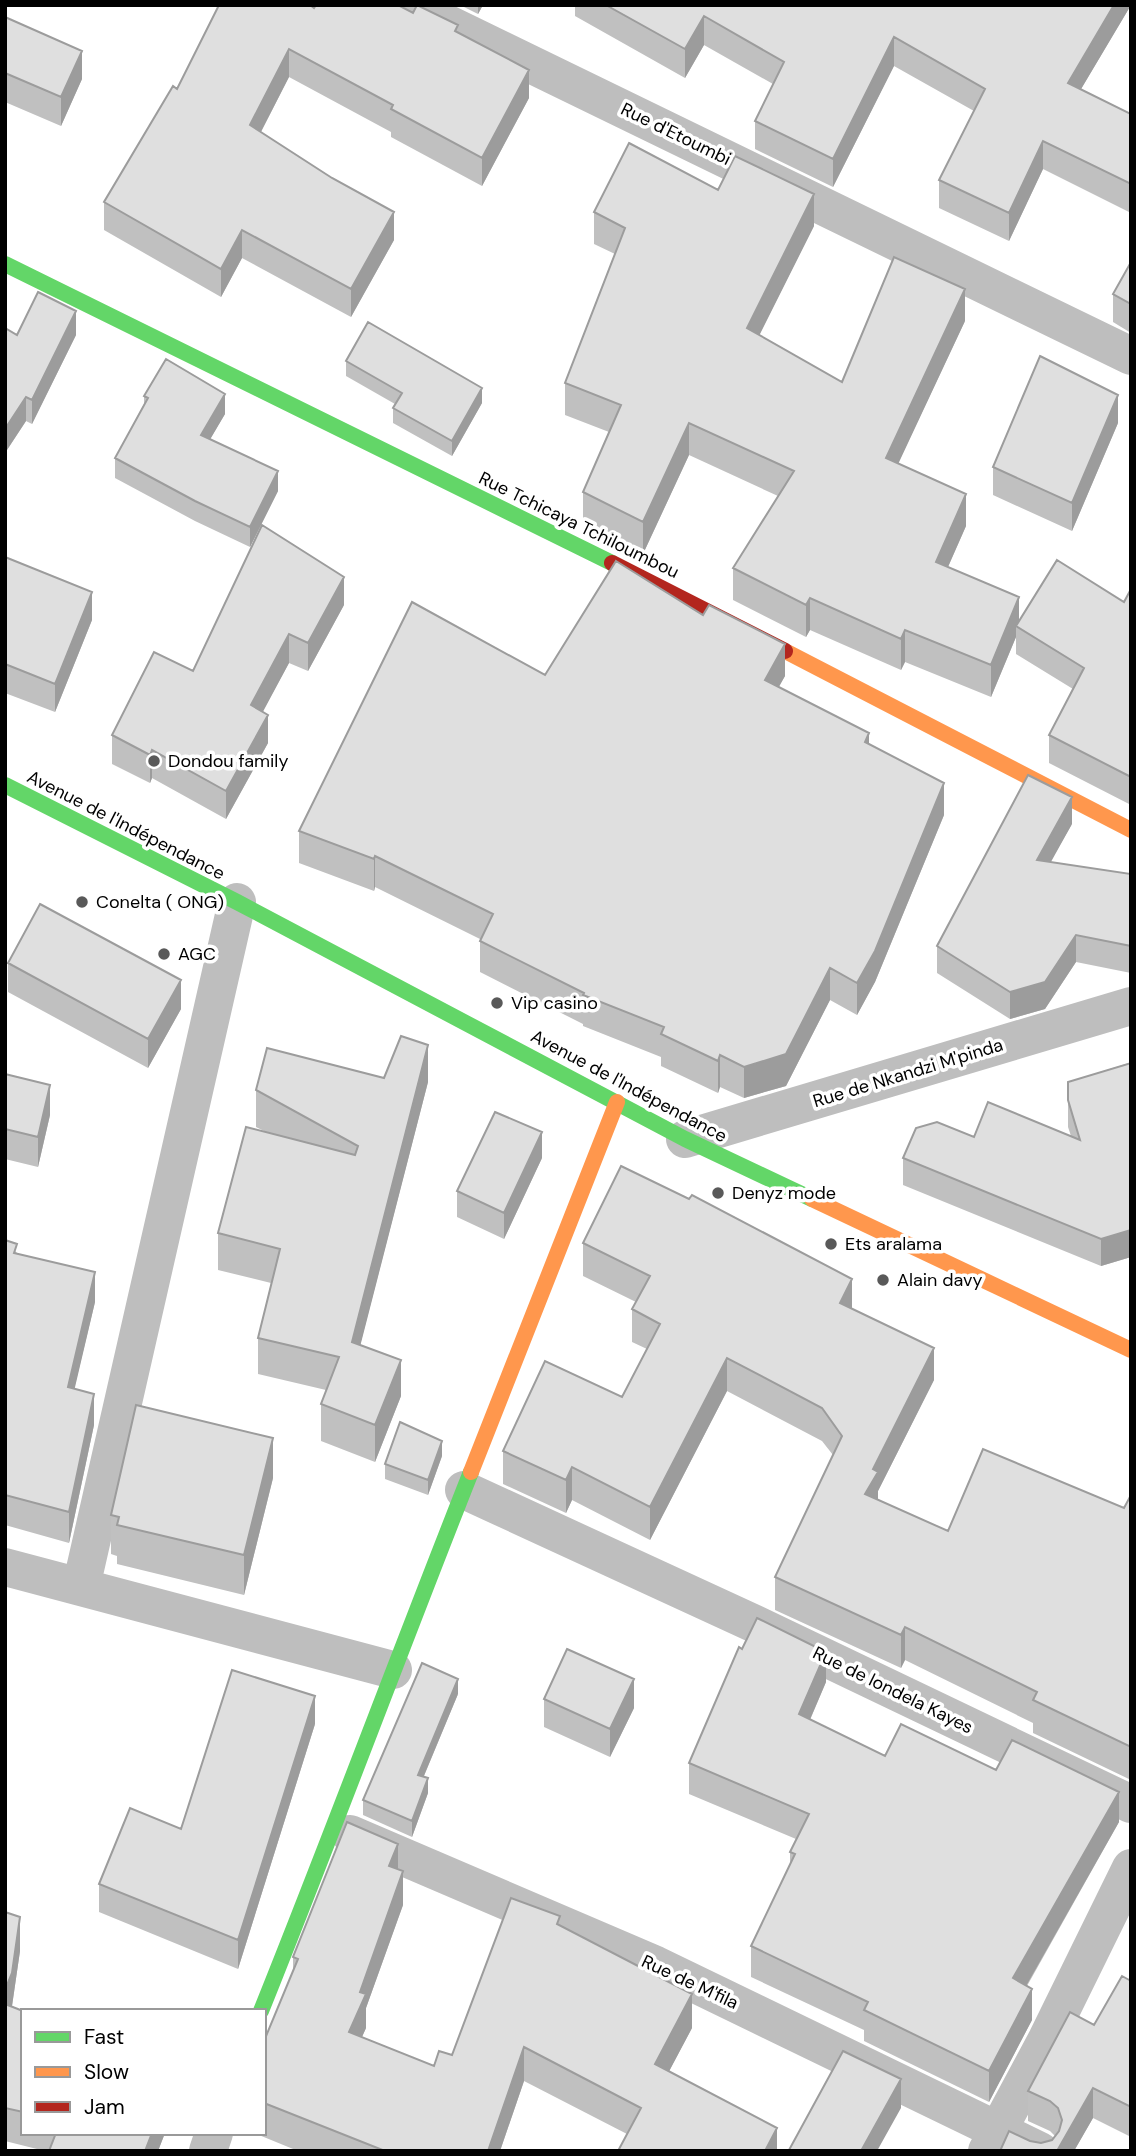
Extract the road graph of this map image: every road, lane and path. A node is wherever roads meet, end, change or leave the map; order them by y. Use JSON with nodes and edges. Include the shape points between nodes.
{"nodes":[{"id":1,"x":409,"y":5,"type":"edge"},
{"id":2,"x":5,"y":264,"type":"edge"},
{"id":3,"x":1131,"y":356,"type":"edge"},
{"id":4,"x":5,"y":785,"type":"edge"},
{"id":5,"x":1131,"y":831,"type":"edge"},
{"id":6,"x":237,"y":902,"type":"junction"},
{"id":7,"x":1131,"y":1006,"type":"edge"},
{"id":8,"x":617,"y":1102,"type":"junction"},
{"id":9,"x":685,"y":1139,"type":"junction"},
{"id":10,"x":1131,"y":1350,"type":"edge"},
{"id":11,"x":464,"y":1490,"type":"junction"},
{"id":12,"x":5,"y":1567,"type":"edge"},
{"id":13,"x":81,"y":1587,"type":"junction"},
{"id":14,"x":393,"y":1670,"type":"junction"},
{"id":15,"x":1131,"y":1804,"type":"edge"},
{"id":16,"x":335,"y":1827,"type":"junction"},
{"id":17,"x":1131,"y":1868,"type":"edge"},
{"id":18,"x":262,"y":2009,"type":"edge"},
{"id":19,"x":992,"y":2140,"type":"edge"},
{"id":20,"x":1040,"y":2151,"type":"edge"}],
"edges":[{"from":1,"to":3,"type":"street","name":"Rue d'Etoumbi"},
{"from":2,"to":5,"type":"street","name":"Rue Tchicaya Tchiloumbou","via":[[653,583]]},
{"from":4,"to":6,"type":"street","name":"Avenue de l'Indépendance"},
{"from":6,"to":8,"type":"street","name":"Avenue de l'Indépendance"},
{"from":6,"to":13,"type":"street"},
{"from":7,"to":9,"type":"street","name":"Rue de Nkandzi M'pinda"},
{"from":8,"to":9,"type":"street","name":"Avenue de l'Indépendance"},
{"from":8,"to":11,"type":"street"},
{"from":9,"to":10,"type":"street","name":"Avenue de l'Indépendance"},
{"from":11,"to":14,"type":"street"},
{"from":11,"to":15,"type":"street","name":"Rue de londela Kayes"},
{"from":12,"to":13,"type":"street"},
{"from":13,"to":14,"type":"street"},
{"from":14,"to":16,"type":"street"},
{"from":16,"to":18,"type":"street"},
{"from":16,"to":19,"type":"street","name":"Rue de M'fila","via":[[656,1965]]},
{"from":17,"to":19,"type":"street"},
{"from":19,"to":20,"type":"street","name":"Rue de M'fila"}]}
